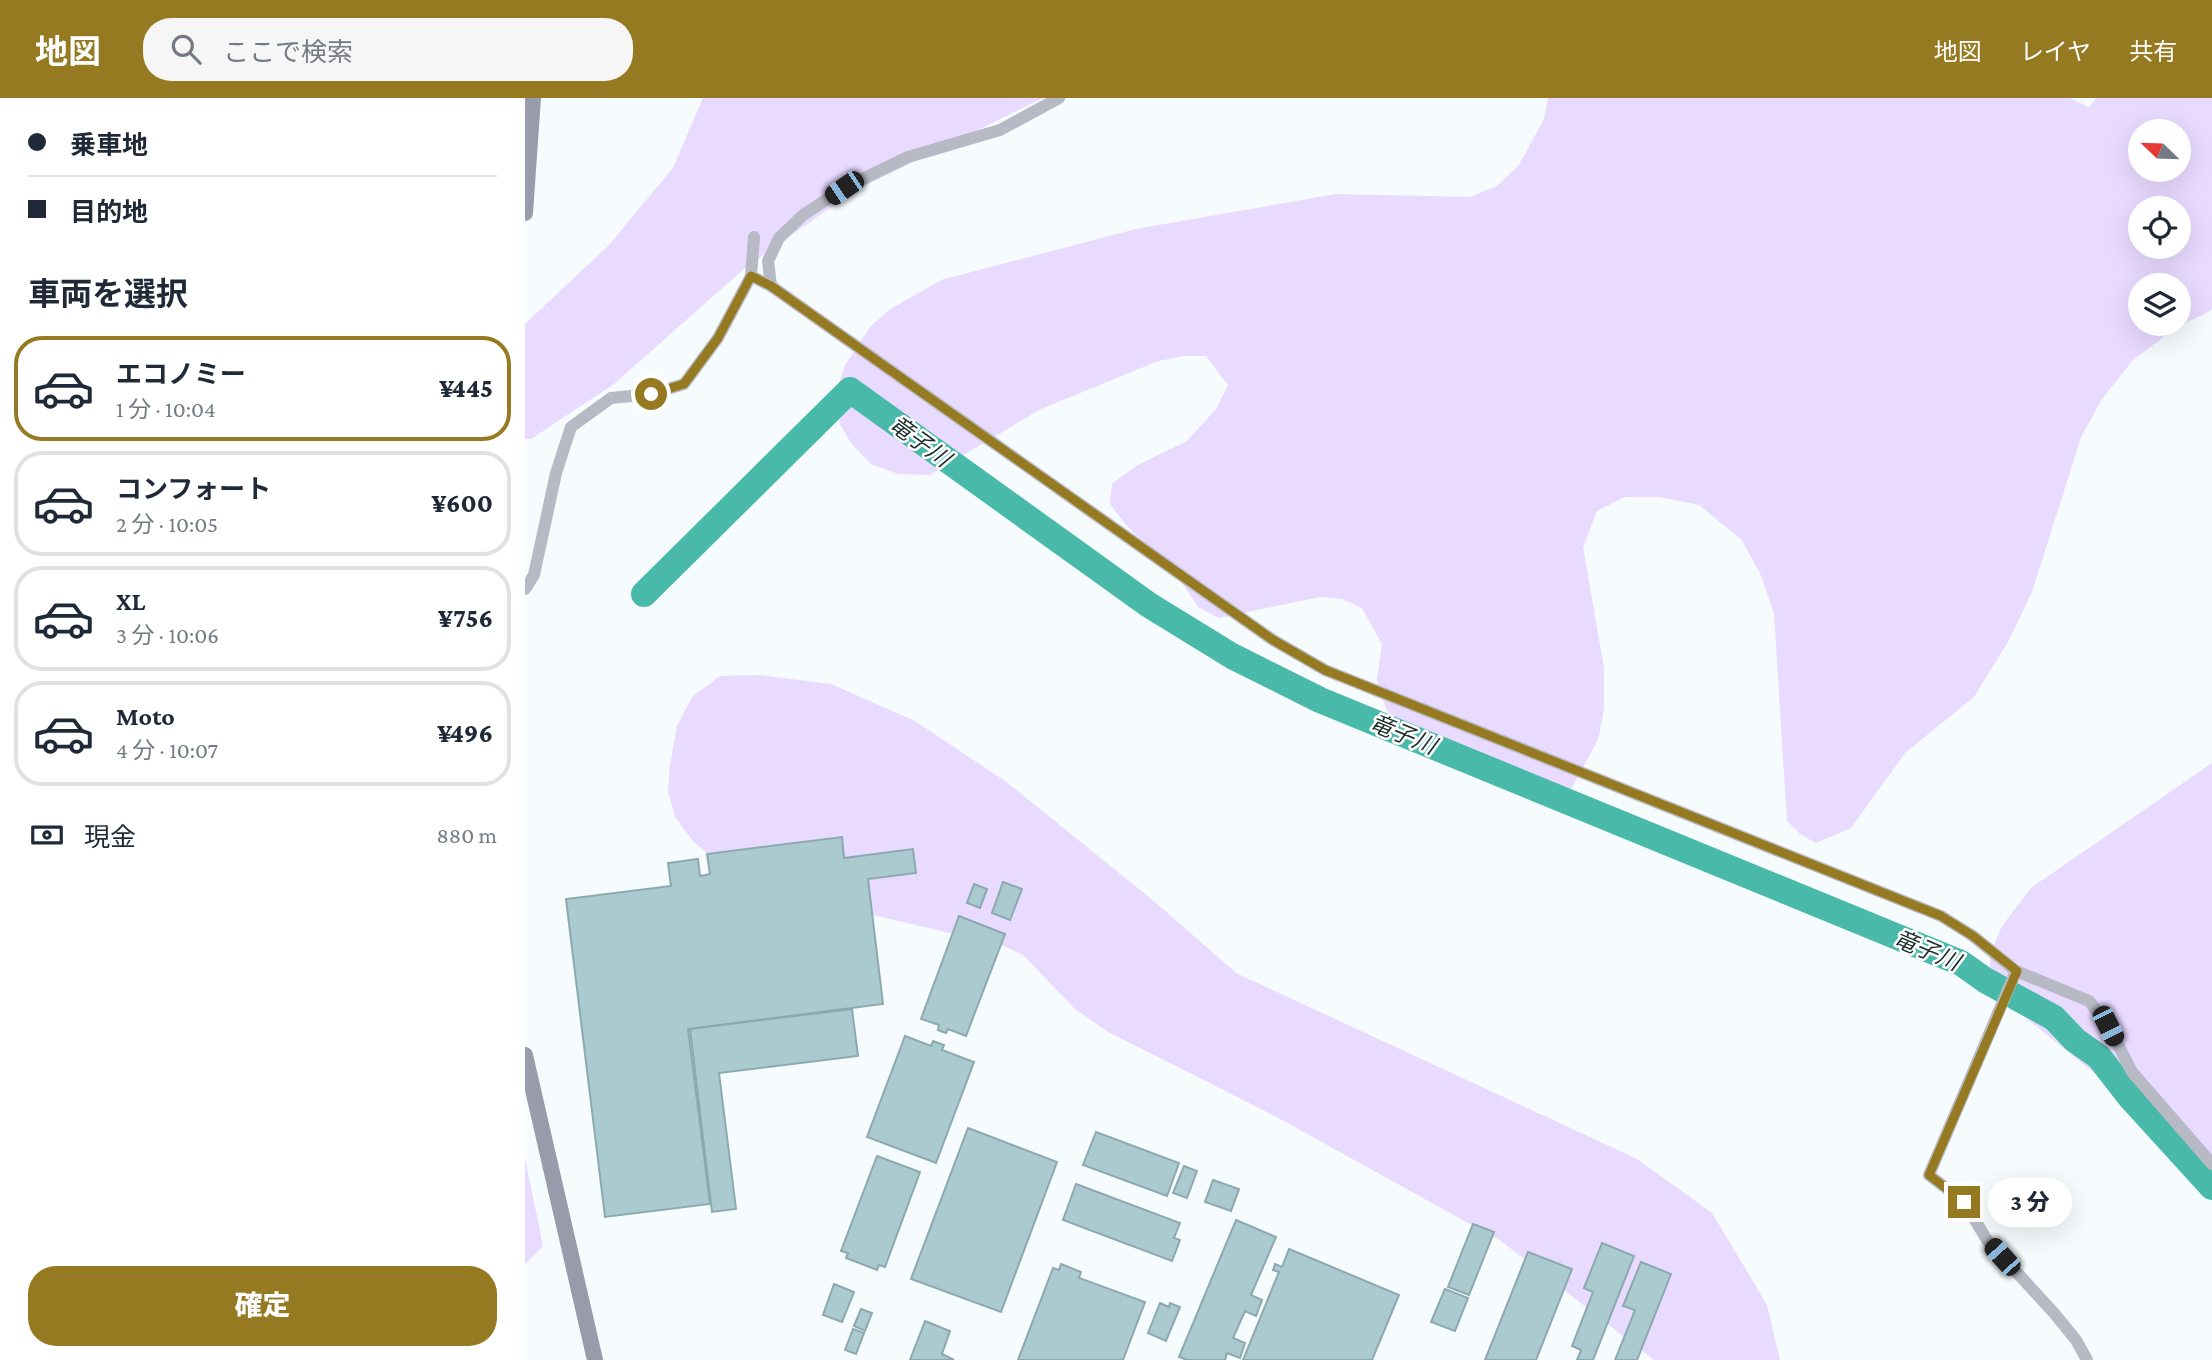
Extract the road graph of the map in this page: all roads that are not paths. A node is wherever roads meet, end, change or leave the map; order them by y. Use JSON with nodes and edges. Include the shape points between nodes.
{"nodes":[{"id":1,"x":1059,"y":98,"type":"edge"},
{"id":2,"x":530,"y":103,"type":"edge"},
{"id":3,"x":525,"y":213,"type":"edge"},
{"id":4,"x":754,"y":237,"type":"dead end"},
{"id":5,"x":751,"y":276,"type":"junction"},
{"id":6,"x":771,"y":286,"type":"junction"},
{"id":7,"x":525,"y":589,"type":"edge"},
{"id":8,"x":2017,"y":971,"type":"junction"},
{"id":9,"x":525,"y":1055,"type":"edge"},
{"id":10,"x":2212,"y":1164,"type":"edge"},
{"id":11,"x":595,"y":1360,"type":"edge"},
{"id":12,"x":2088,"y":1360,"type":"edge"}],
"edges":[{"from":1,"to":6,"type":"street","via":[[1000,130],[908,157],[844,188],[803,215],[779,238],[768,261]]},
{"from":2,"to":3,"type":"street"},
{"from":4,"to":5,"type":"street"},
{"from":5,"to":6,"type":"street"},
{"from":5,"to":7,"type":"street","via":[[718,338],[684,384],[651,394],[611,398],[571,427],[534,575]]},
{"from":6,"to":8,"type":"street","via":[[1273,640],[1325,670],[1941,916]]},
{"from":8,"to":10,"type":"street","via":[[2088,1001],[2108,1026],[2132,1072]]},
{"from":8,"to":12,"type":"street","via":[[1929,1175],[1964,1202],[1987,1240],[2055,1313]]},
{"from":9,"to":11,"type":"street"}]}
